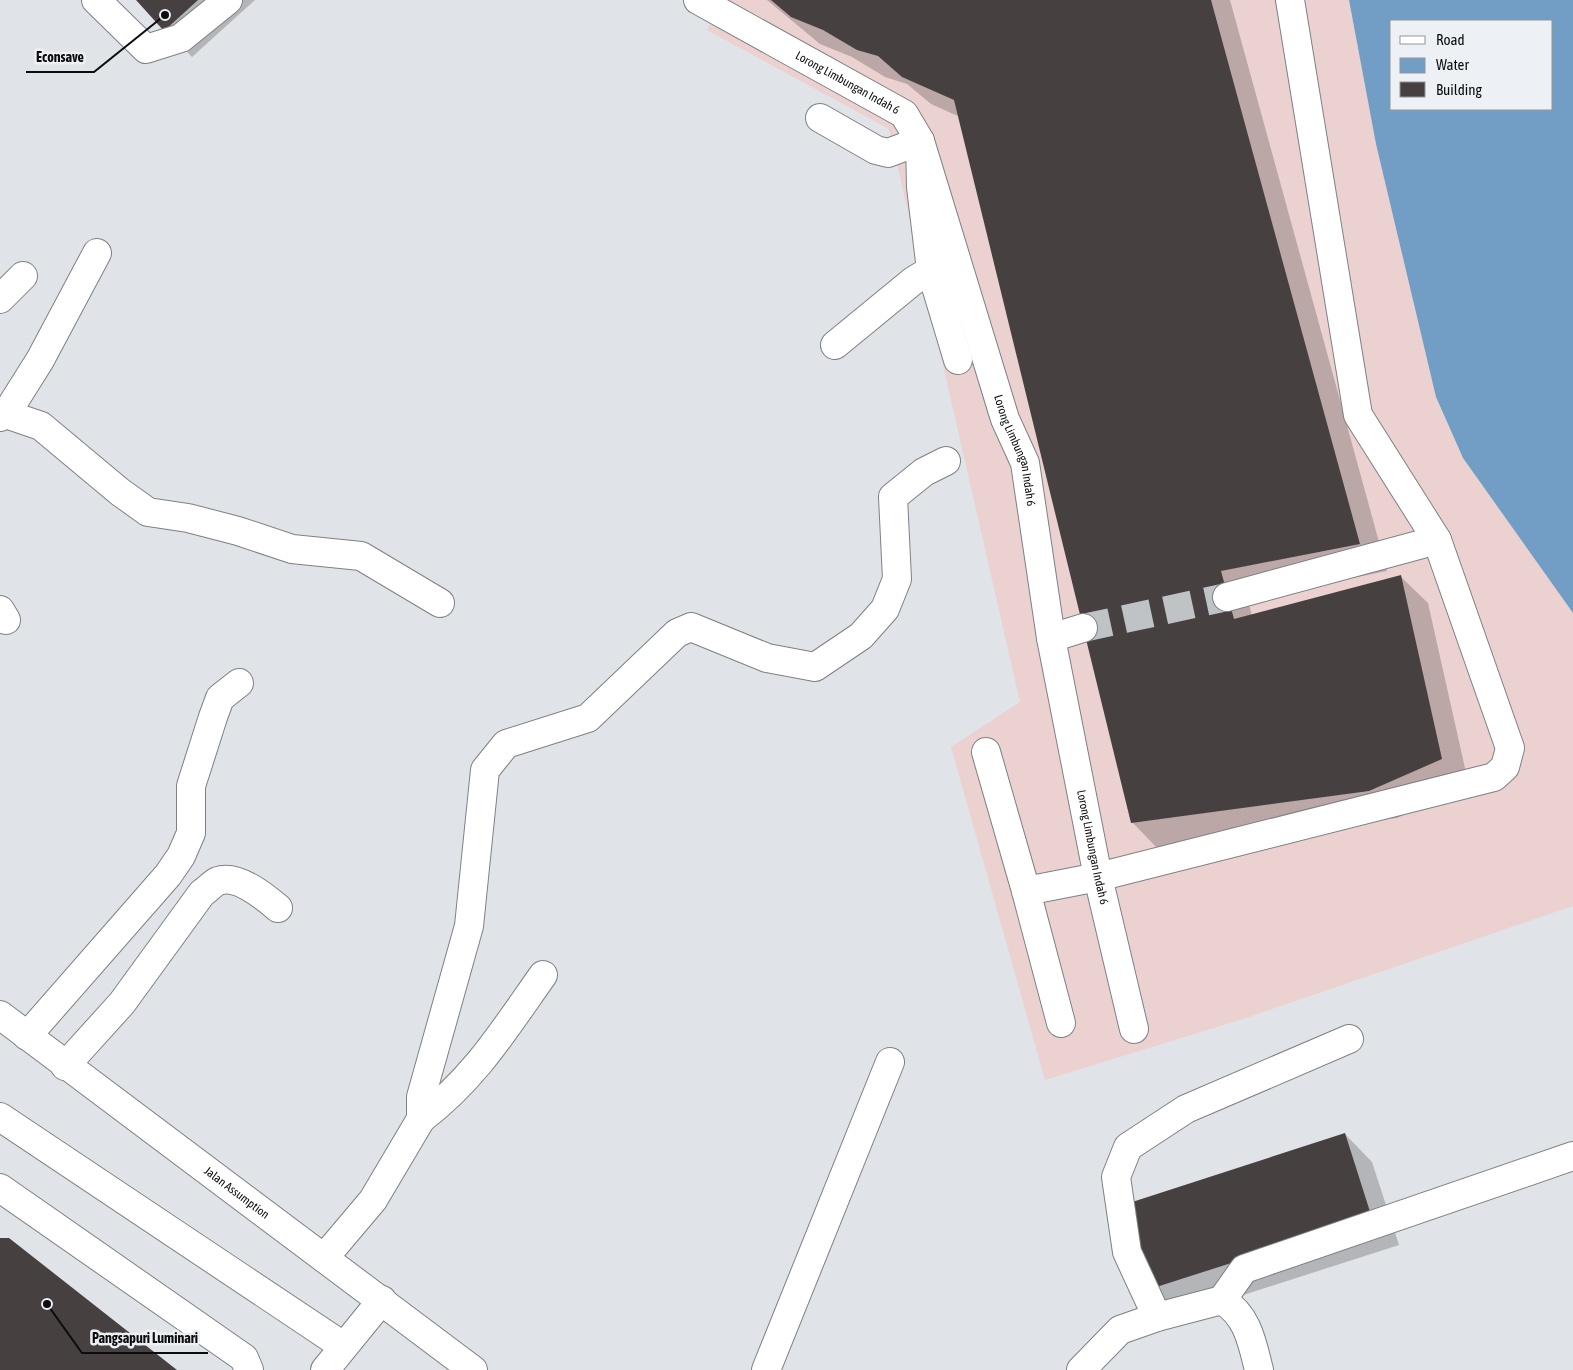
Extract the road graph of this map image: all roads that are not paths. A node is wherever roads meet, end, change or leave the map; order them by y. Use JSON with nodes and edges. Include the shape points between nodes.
{"nodes":[{"id":1,"x":96,"y":0,"type":"edge"},
{"id":2,"x":228,"y":0,"type":"edge"},
{"id":3,"x":698,"y":0,"type":"edge"},
{"id":4,"x":1290,"y":0,"type":"edge"},
{"id":5,"x":820,"y":118,"type":"dead end"},
{"id":6,"x":920,"y":141,"type":"junction"},
{"id":7,"x":97,"y":253,"type":"dead end"},
{"id":8,"x":930,"y":270,"type":"junction"},
{"id":9,"x":23,"y":276,"type":"dead end"},
{"id":10,"x":0,"y":299,"type":"edge"},
{"id":11,"x":835,"y":345,"type":"dead end"},
{"id":12,"x":958,"y":360,"type":"dead end"},
{"id":13,"x":3,"y":415,"type":"edge"},
{"id":14,"x":946,"y":461,"type":"dead end"},
{"id":15,"x":1437,"y":540,"type":"junction"},
{"id":16,"x":1227,"y":597,"type":"tunnel mouth"},
{"id":17,"x":440,"y":603,"type":"dead end"},
{"id":18,"x":1083,"y":628,"type":"tunnel mouth"},
{"id":19,"x":1051,"y":638,"type":"junction"},
{"id":20,"x":239,"y":683,"type":"dead end"},
{"id":21,"x":986,"y":752,"type":"dead end"},
{"id":22,"x":1098,"y":877,"type":"junction"},
{"id":23,"x":1026,"y":891,"type":"junction"},
{"id":24,"x":278,"y":908,"type":"dead end"},
{"id":25,"x":543,"y":976,"type":"dead end"},
{"id":26,"x":0,"y":1015,"type":"edge"},
{"id":27,"x":1061,"y":1023,"type":"dead end"},
{"id":28,"x":1134,"y":1029,"type":"dead end"},
{"id":29,"x":27,"y":1036,"type":"junction"},
{"id":30,"x":1350,"y":1039,"type":"dead end"},
{"id":31,"x":890,"y":1062,"type":"dead end"},
{"id":32,"x":65,"y":1066,"type":"junction"},
{"id":33,"x":0,"y":1117,"type":"edge"},
{"id":34,"x":421,"y":1119,"type":"junction"},
{"id":35,"x":1573,"y":1156,"type":"edge"},
{"id":36,"x":0,"y":1188,"type":"edge"},
{"id":37,"x":324,"y":1258,"type":"junction"},
{"id":38,"x":382,"y":1300,"type":"junction"},
{"id":39,"x":1222,"y":1300,"type":"junction"},
{"id":40,"x":1157,"y":1317,"type":"junction"},
{"id":41,"x":343,"y":1346,"type":"junction"},
{"id":42,"x":249,"y":1370,"type":"edge"},
{"id":43,"x":325,"y":1370,"type":"edge"},
{"id":44,"x":473,"y":1370,"type":"edge"},
{"id":45,"x":766,"y":1370,"type":"edge"},
{"id":46,"x":1081,"y":1370,"type":"edge"},
{"id":47,"x":1259,"y":1370,"type":"edge"}],
"edges":[{"from":1,"to":2,"type":"street","via":[[146,49],[181,38]]},
{"from":3,"to":6,"type":"street","name":"Lorong Limbungan Indah 6","via":[[904,114]]},
{"from":4,"to":15,"type":"street","via":[[1358,416]]},
{"from":5,"to":6,"type":"street","via":[[876,150],[888,153]]},
{"from":6,"to":8,"type":"street","via":[[921,187]]},
{"from":6,"to":19,"type":"street","name":"Lorong Limbungan Indah 6","via":[[1005,419],[1025,463]]},
{"from":7,"to":13,"type":"street","via":[[44,352]]},
{"from":8,"to":11,"type":"street"},
{"from":8,"to":12,"type":"street"},
{"from":9,"to":10,"type":"street"},
{"from":13,"to":17,"type":"street","via":[[41,426],[148,512],[188,518],[292,549],[361,556]]},
{"from":14,"to":34,"type":"street","via":[[924,472],[893,498],[897,579],[885,609],[862,636],[815,667],[767,658],[691,627],[677,634],[588,718],[506,744],[485,770],[469,926],[421,1097]]},
{"from":15,"to":16,"type":"street"},
{"from":15,"to":22,"type":"street","via":[[1510,748],[1505,767],[1494,777]]},
{"from":18,"to":19,"type":"street"},
{"from":19,"to":22,"type":"street","name":"Lorong Limbungan Indah 6"},
{"from":20,"to":29,"type":"street","via":[[220,698],[213,717],[191,786],[191,833],[181,856]]},
{"from":21,"to":23,"type":"street"},
{"from":22,"to":23,"type":"street"},
{"from":22,"to":28,"type":"street","name":"Lorong Limbungan Indah 6"},
{"from":23,"to":27,"type":"street"},
{"from":24,"to":32,"type":"street","via":[[255,890],[234,881],[219,881],[202,893],[122,1003]]},
{"from":25,"to":34,"type":"street","via":[[481,1064],[444,1102]]},
{"from":26,"to":29,"type":"street","name":"Jalan Assumption"},
{"from":29,"to":32,"type":"street","name":"Jalan Assumption"},
{"from":30,"to":40,"type":"street","via":[[1186,1109],[1128,1147],[1116,1178],[1127,1252]]},
{"from":31,"to":45,"type":"street"},
{"from":32,"to":37,"type":"street","name":"Jalan Assumption"},
{"from":33,"to":41,"type":"street"},
{"from":34,"to":37,"type":"street","via":[[373,1200]]},
{"from":35,"to":39,"type":"street","via":[[1244,1269]]},
{"from":36,"to":42,"type":"street","via":[[244,1358]]},
{"from":37,"to":38,"type":"street","name":"Jalan Assumption"},
{"from":38,"to":41,"type":"street"},
{"from":38,"to":44,"type":"street","name":"Jalan Assumption"},
{"from":39,"to":40,"type":"street"},
{"from":39,"to":47,"type":"street","via":[[1234,1307],[1249,1330]]},
{"from":40,"to":46,"type":"street","via":[[1120,1330]]},
{"from":41,"to":43,"type":"street"}]}
